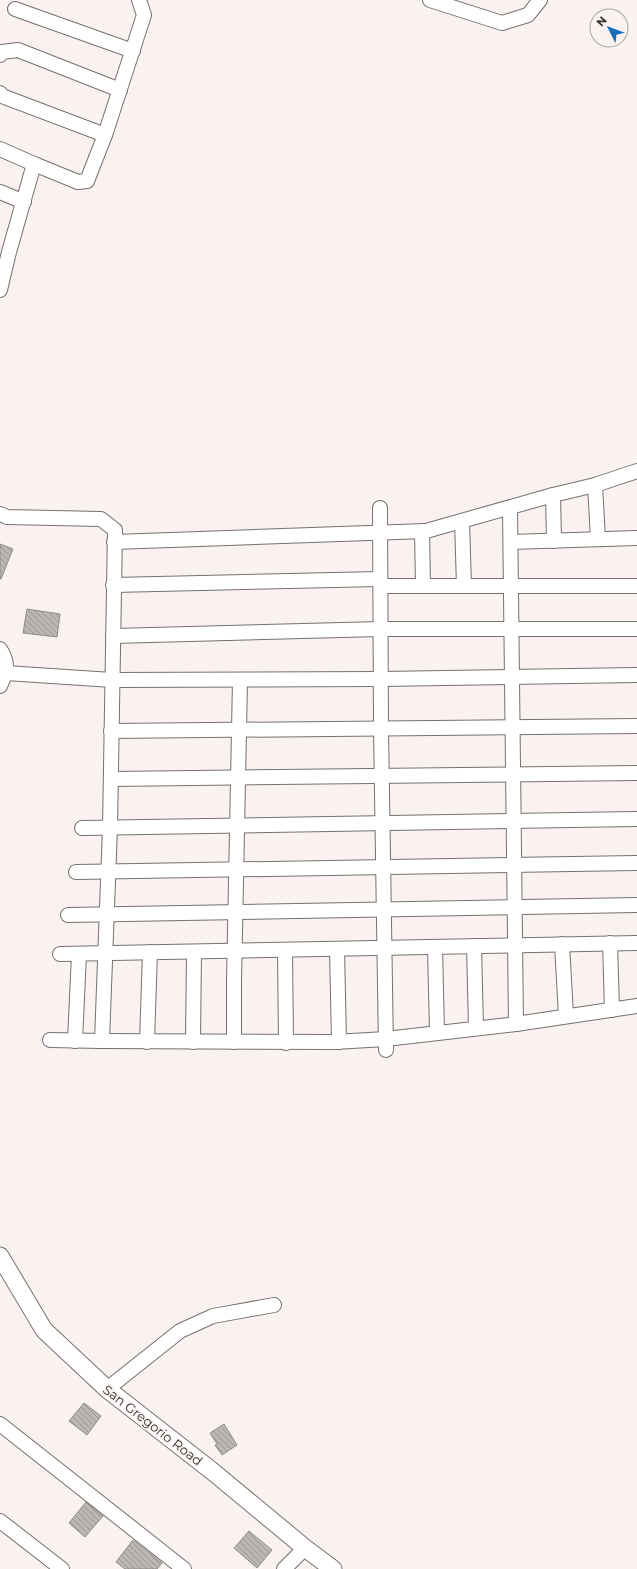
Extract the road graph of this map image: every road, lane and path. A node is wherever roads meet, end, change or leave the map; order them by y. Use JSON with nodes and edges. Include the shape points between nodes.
{"nodes":[{"id":1,"x":139,"y":0,"type":"edge"},
{"id":2,"x":430,"y":0,"type":"edge"},
{"id":3,"x":540,"y":0,"type":"edge"},
{"id":4,"x":463,"y":5,"type":"edge"},
{"id":5,"x":15,"y":9,"type":"dead end"},
{"id":6,"x":133,"y":51,"type":"junction"},
{"id":7,"x":0,"y":54,"type":"edge"},
{"id":8,"x":120,"y":90,"type":"junction"},
{"id":9,"x":0,"y":93,"type":"edge"},
{"id":10,"x":106,"y":135,"type":"junction"},
{"id":11,"x":0,"y":149,"type":"edge"},
{"id":12,"x":34,"y":164,"type":"junction"},
{"id":13,"x":0,"y":192,"type":"edge"},
{"id":14,"x":24,"y":202,"type":"junction"},
{"id":15,"x":4,"y":250,"type":"edge"},
{"id":16,"x":0,"y":290,"type":"edge"},
{"id":17,"x":637,"y":471,"type":"edge"},
{"id":18,"x":595,"y":485,"type":"junction"},
{"id":19,"x":553,"y":495,"type":"junction"},
{"id":20,"x":380,"y":508,"type":"dead end"},
{"id":21,"x":510,"y":508,"type":"junction"},
{"id":22,"x":0,"y":514,"type":"edge"},
{"id":23,"x":462,"y":521,"type":"junction"},
{"id":24,"x":422,"y":531,"type":"junction"},
{"id":25,"x":380,"y":533,"type":"junction"},
{"id":26,"x":637,"y":538,"type":"edge"},
{"id":27,"x":598,"y":539,"type":"junction"},
{"id":28,"x":554,"y":541,"type":"junction"},
{"id":29,"x":114,"y":542,"type":"junction"},
{"id":30,"x":510,"y":542,"type":"junction"},
{"id":31,"x":381,"y":582,"type":"junction"},
{"id":32,"x":114,"y":585,"type":"junction"},
{"id":33,"x":423,"y":586,"type":"junction"},
{"id":34,"x":464,"y":586,"type":"junction"},
{"id":35,"x":511,"y":586,"type":"junction"},
{"id":36,"x":637,"y":586,"type":"edge"},
{"id":37,"x":637,"y":628,"type":"edge"},
{"id":38,"x":381,"y":629,"type":"junction"},
{"id":39,"x":511,"y":629,"type":"junction"},
{"id":40,"x":113,"y":636,"type":"junction"},
{"id":41,"x":0,"y":649,"type":"edge"},
{"id":42,"x":6,"y":673,"type":"junction"},
{"id":43,"x":637,"y":675,"type":"edge"},
{"id":44,"x":512,"y":677,"type":"junction"},
{"id":45,"x":381,"y":679,"type":"junction"},
{"id":46,"x":112,"y":680,"type":"junction"},
{"id":47,"x":240,"y":680,"type":"junction"},
{"id":48,"x":0,"y":686,"type":"edge"},
{"id":49,"x":637,"y":726,"type":"edge"},
{"id":50,"x":512,"y":727,"type":"junction"},
{"id":51,"x":381,"y":728,"type":"junction"},
{"id":52,"x":239,"y":730,"type":"junction"},
{"id":53,"x":112,"y":731,"type":"junction"},
{"id":54,"x":637,"y":773,"type":"edge"},
{"id":55,"x":512,"y":774,"type":"junction"},
{"id":56,"x":382,"y":776,"type":"junction"},
{"id":57,"x":238,"y":778,"type":"junction"},
{"id":58,"x":111,"y":779,"type":"junction"},
{"id":59,"x":637,"y":819,"type":"edge"},
{"id":60,"x":513,"y":821,"type":"junction"},
{"id":61,"x":382,"y":823,"type":"junction"},
{"id":62,"x":237,"y":826,"type":"junction"},
{"id":63,"x":82,"y":828,"type":"dead end"},
{"id":64,"x":110,"y":828,"type":"junction"},
{"id":65,"x":637,"y":863,"type":"edge"},
{"id":66,"x":513,"y":866,"type":"junction"},
{"id":67,"x":383,"y":868,"type":"junction"},
{"id":68,"x":236,"y":870,"type":"junction"},
{"id":69,"x":76,"y":872,"type":"dead end"},
{"id":70,"x":108,"y":872,"type":"junction"},
{"id":71,"x":637,"y":905,"type":"edge"},
{"id":72,"x":514,"y":907,"type":"junction"},
{"id":73,"x":384,"y":910,"type":"junction"},
{"id":74,"x":235,"y":912,"type":"junction"},
{"id":75,"x":107,"y":914,"type":"junction"},
{"id":76,"x":68,"y":915,"type":"dead end"},
{"id":77,"x":610,"y":943,"type":"junction"},
{"id":78,"x":637,"y":943,"type":"edge"},
{"id":79,"x":562,"y":944,"type":"junction"},
{"id":80,"x":514,"y":945,"type":"junction"},
{"id":81,"x":474,"y":946,"type":"junction"},
{"id":82,"x":435,"y":947,"type":"junction"},
{"id":83,"x":384,"y":948,"type":"junction"},
{"id":84,"x":337,"y":949,"type":"junction"},
{"id":85,"x":285,"y":950,"type":"junction"},
{"id":86,"x":234,"y":951,"type":"junction"},
{"id":87,"x":150,"y":952,"type":"junction"},
{"id":88,"x":194,"y":952,"type":"junction"},
{"id":89,"x":105,"y":953,"type":"junction"},
{"id":90,"x":60,"y":954,"type":"dead end"},
{"id":91,"x":79,"y":954,"type":"junction"},
{"id":92,"x":637,"y":1006,"type":"edge"},
{"id":93,"x":612,"y":1010,"type":"junction"},
{"id":94,"x":566,"y":1016,"type":"junction"},
{"id":95,"x":516,"y":1024,"type":"junction"},
{"id":96,"x":476,"y":1028,"type":"junction"},
{"id":97,"x":437,"y":1033,"type":"junction"},
{"id":98,"x":50,"y":1040,"type":"dead end"},
{"id":99,"x":76,"y":1040,"type":"junction"},
{"id":100,"x":102,"y":1042,"type":"junction"},
{"id":101,"x":147,"y":1042,"type":"junction"},
{"id":102,"x":193,"y":1042,"type":"junction"},
{"id":103,"x":234,"y":1042,"type":"junction"},
{"id":104,"x":339,"y":1042,"type":"junction"},
{"id":105,"x":286,"y":1043,"type":"junction"},
{"id":106,"x":386,"y":1044,"type":"junction"},
{"id":107,"x":0,"y":1256,"type":"edge"},
{"id":108,"x":274,"y":1305,"type":"dead end"},
{"id":109,"x":107,"y":1389,"type":"junction"},
{"id":110,"x":0,"y":1424,"type":"edge"},
{"id":111,"x":6,"y":1436,"type":"edge"},
{"id":112,"x":0,"y":1521,"type":"edge"},
{"id":113,"x":305,"y":1548,"type":"junction"},
{"id":114,"x":62,"y":1569,"type":"edge"},
{"id":115,"x":184,"y":1569,"type":"edge"},
{"id":116,"x":284,"y":1569,"type":"edge"},
{"id":117,"x":333,"y":1569,"type":"edge"}],
"edges":[{"from":1,"to":6,"type":"street","via":[[144,15]]},
{"from":2,"to":4,"type":"street"},
{"from":3,"to":4,"type":"street","via":[[528,15],[502,23]]},
{"from":5,"to":6,"type":"street"},
{"from":6,"to":8,"type":"street"},
{"from":7,"to":8,"type":"street","via":[[18,50]]},
{"from":8,"to":10,"type":"street"},
{"from":9,"to":10,"type":"street"},
{"from":10,"to":12,"type":"street","via":[[87,180],[78,182]]},
{"from":11,"to":12,"type":"street"},
{"from":12,"to":14,"type":"street"},
{"from":13,"to":14,"type":"street"},
{"from":14,"to":15,"type":"street"},
{"from":15,"to":16,"type":"street"},
{"from":17,"to":18,"type":"street"},
{"from":18,"to":19,"type":"street"},
{"from":18,"to":27,"type":"street"},
{"from":19,"to":21,"type":"street"},
{"from":19,"to":28,"type":"street"},
{"from":20,"to":25,"type":"street"},
{"from":21,"to":23,"type":"street"},
{"from":21,"to":30,"type":"street"},
{"from":22,"to":29,"type":"street","via":[[7,517],[101,519],[115,530]]},
{"from":23,"to":24,"type":"street"},
{"from":23,"to":34,"type":"street"},
{"from":24,"to":25,"type":"street"},
{"from":24,"to":33,"type":"street"},
{"from":25,"to":29,"type":"street"},
{"from":25,"to":31,"type":"street"},
{"from":26,"to":27,"type":"street"},
{"from":27,"to":28,"type":"street"},
{"from":28,"to":30,"type":"street"},
{"from":29,"to":32,"type":"street"},
{"from":30,"to":35,"type":"street"},
{"from":31,"to":32,"type":"street"},
{"from":31,"to":33,"type":"street"},
{"from":31,"to":38,"type":"street"},
{"from":32,"to":40,"type":"street"},
{"from":33,"to":34,"type":"street"},
{"from":34,"to":35,"type":"street"},
{"from":35,"to":36,"type":"street"},
{"from":35,"to":39,"type":"street"},
{"from":37,"to":39,"type":"street"},
{"from":38,"to":39,"type":"street"},
{"from":38,"to":40,"type":"street"},
{"from":38,"to":45,"type":"street"},
{"from":39,"to":44,"type":"street"},
{"from":40,"to":46,"type":"street"},
{"from":41,"to":42,"type":"street","via":[[5,658]]},
{"from":42,"to":46,"type":"street"},
{"from":42,"to":48,"type":"street"},
{"from":43,"to":44,"type":"street"},
{"from":44,"to":45,"type":"street"},
{"from":44,"to":50,"type":"street"},
{"from":45,"to":47,"type":"street"},
{"from":45,"to":51,"type":"street"},
{"from":46,"to":47,"type":"street"},
{"from":46,"to":53,"type":"street"},
{"from":47,"to":52,"type":"street"},
{"from":49,"to":50,"type":"street"},
{"from":50,"to":51,"type":"street"},
{"from":50,"to":55,"type":"street"},
{"from":51,"to":52,"type":"street"},
{"from":51,"to":56,"type":"street"},
{"from":52,"to":53,"type":"street"},
{"from":52,"to":57,"type":"street"},
{"from":53,"to":58,"type":"street"},
{"from":54,"to":55,"type":"street"},
{"from":55,"to":56,"type":"street"},
{"from":55,"to":60,"type":"street"},
{"from":56,"to":57,"type":"street"},
{"from":56,"to":61,"type":"street"},
{"from":57,"to":58,"type":"street"},
{"from":57,"to":62,"type":"street"},
{"from":58,"to":64,"type":"street"},
{"from":59,"to":60,"type":"street"},
{"from":60,"to":61,"type":"street"},
{"from":60,"to":66,"type":"street"},
{"from":61,"to":62,"type":"street"},
{"from":61,"to":67,"type":"street"},
{"from":62,"to":64,"type":"street"},
{"from":62,"to":68,"type":"street"},
{"from":63,"to":64,"type":"street"},
{"from":64,"to":70,"type":"street"},
{"from":65,"to":66,"type":"street"},
{"from":66,"to":67,"type":"street"},
{"from":66,"to":72,"type":"street"},
{"from":67,"to":68,"type":"street"},
{"from":67,"to":73,"type":"street"},
{"from":68,"to":70,"type":"street"},
{"from":68,"to":74,"type":"street"},
{"from":69,"to":70,"type":"street"},
{"from":70,"to":75,"type":"street"},
{"from":71,"to":72,"type":"street"},
{"from":72,"to":73,"type":"street"},
{"from":72,"to":80,"type":"street"},
{"from":73,"to":74,"type":"street"},
{"from":73,"to":83,"type":"street"},
{"from":74,"to":75,"type":"street"},
{"from":74,"to":86,"type":"street"},
{"from":75,"to":76,"type":"street"},
{"from":75,"to":89,"type":"street"},
{"from":77,"to":78,"type":"street"},
{"from":77,"to":79,"type":"street"},
{"from":77,"to":93,"type":"street"},
{"from":79,"to":80,"type":"street"},
{"from":79,"to":94,"type":"street"},
{"from":80,"to":81,"type":"street"},
{"from":80,"to":95,"type":"street"},
{"from":81,"to":82,"type":"street"},
{"from":81,"to":96,"type":"street"},
{"from":82,"to":83,"type":"street"},
{"from":82,"to":97,"type":"street"},
{"from":83,"to":84,"type":"street"},
{"from":83,"to":106,"type":"street"},
{"from":84,"to":85,"type":"street"},
{"from":84,"to":104,"type":"street"},
{"from":85,"to":86,"type":"street"},
{"from":85,"to":105,"type":"street"},
{"from":86,"to":88,"type":"street"},
{"from":86,"to":103,"type":"street"},
{"from":87,"to":88,"type":"street"},
{"from":87,"to":89,"type":"street"},
{"from":87,"to":101,"type":"street"},
{"from":88,"to":102,"type":"street"},
{"from":89,"to":91,"type":"street"},
{"from":89,"to":100,"type":"street"},
{"from":90,"to":91,"type":"street"},
{"from":91,"to":99,"type":"street"},
{"from":92,"to":93,"type":"street"},
{"from":93,"to":94,"type":"street"},
{"from":94,"to":95,"type":"street"},
{"from":95,"to":96,"type":"street"},
{"from":96,"to":97,"type":"street"},
{"from":97,"to":106,"type":"street"},
{"from":98,"to":99,"type":"street"},
{"from":99,"to":100,"type":"street"},
{"from":100,"to":101,"type":"street"},
{"from":101,"to":102,"type":"street"},
{"from":102,"to":103,"type":"street"},
{"from":103,"to":105,"type":"street"},
{"from":104,"to":105,"type":"street"},
{"from":104,"to":106,"type":"street"},
{"from":107,"to":109,"type":"street","name":"San Gregorio Road","via":[[44,1330]]},
{"from":108,"to":109,"type":"street","via":[[213,1316],[180,1331]]},
{"from":109,"to":113,"type":"street","name":"San Gregorio Road"},
{"from":110,"to":111,"type":"street"},
{"from":111,"to":115,"type":"street"},
{"from":112,"to":114,"type":"street"},
{"from":113,"to":116,"type":"street"},
{"from":113,"to":117,"type":"street","name":"San Gregorio Road"}]}
